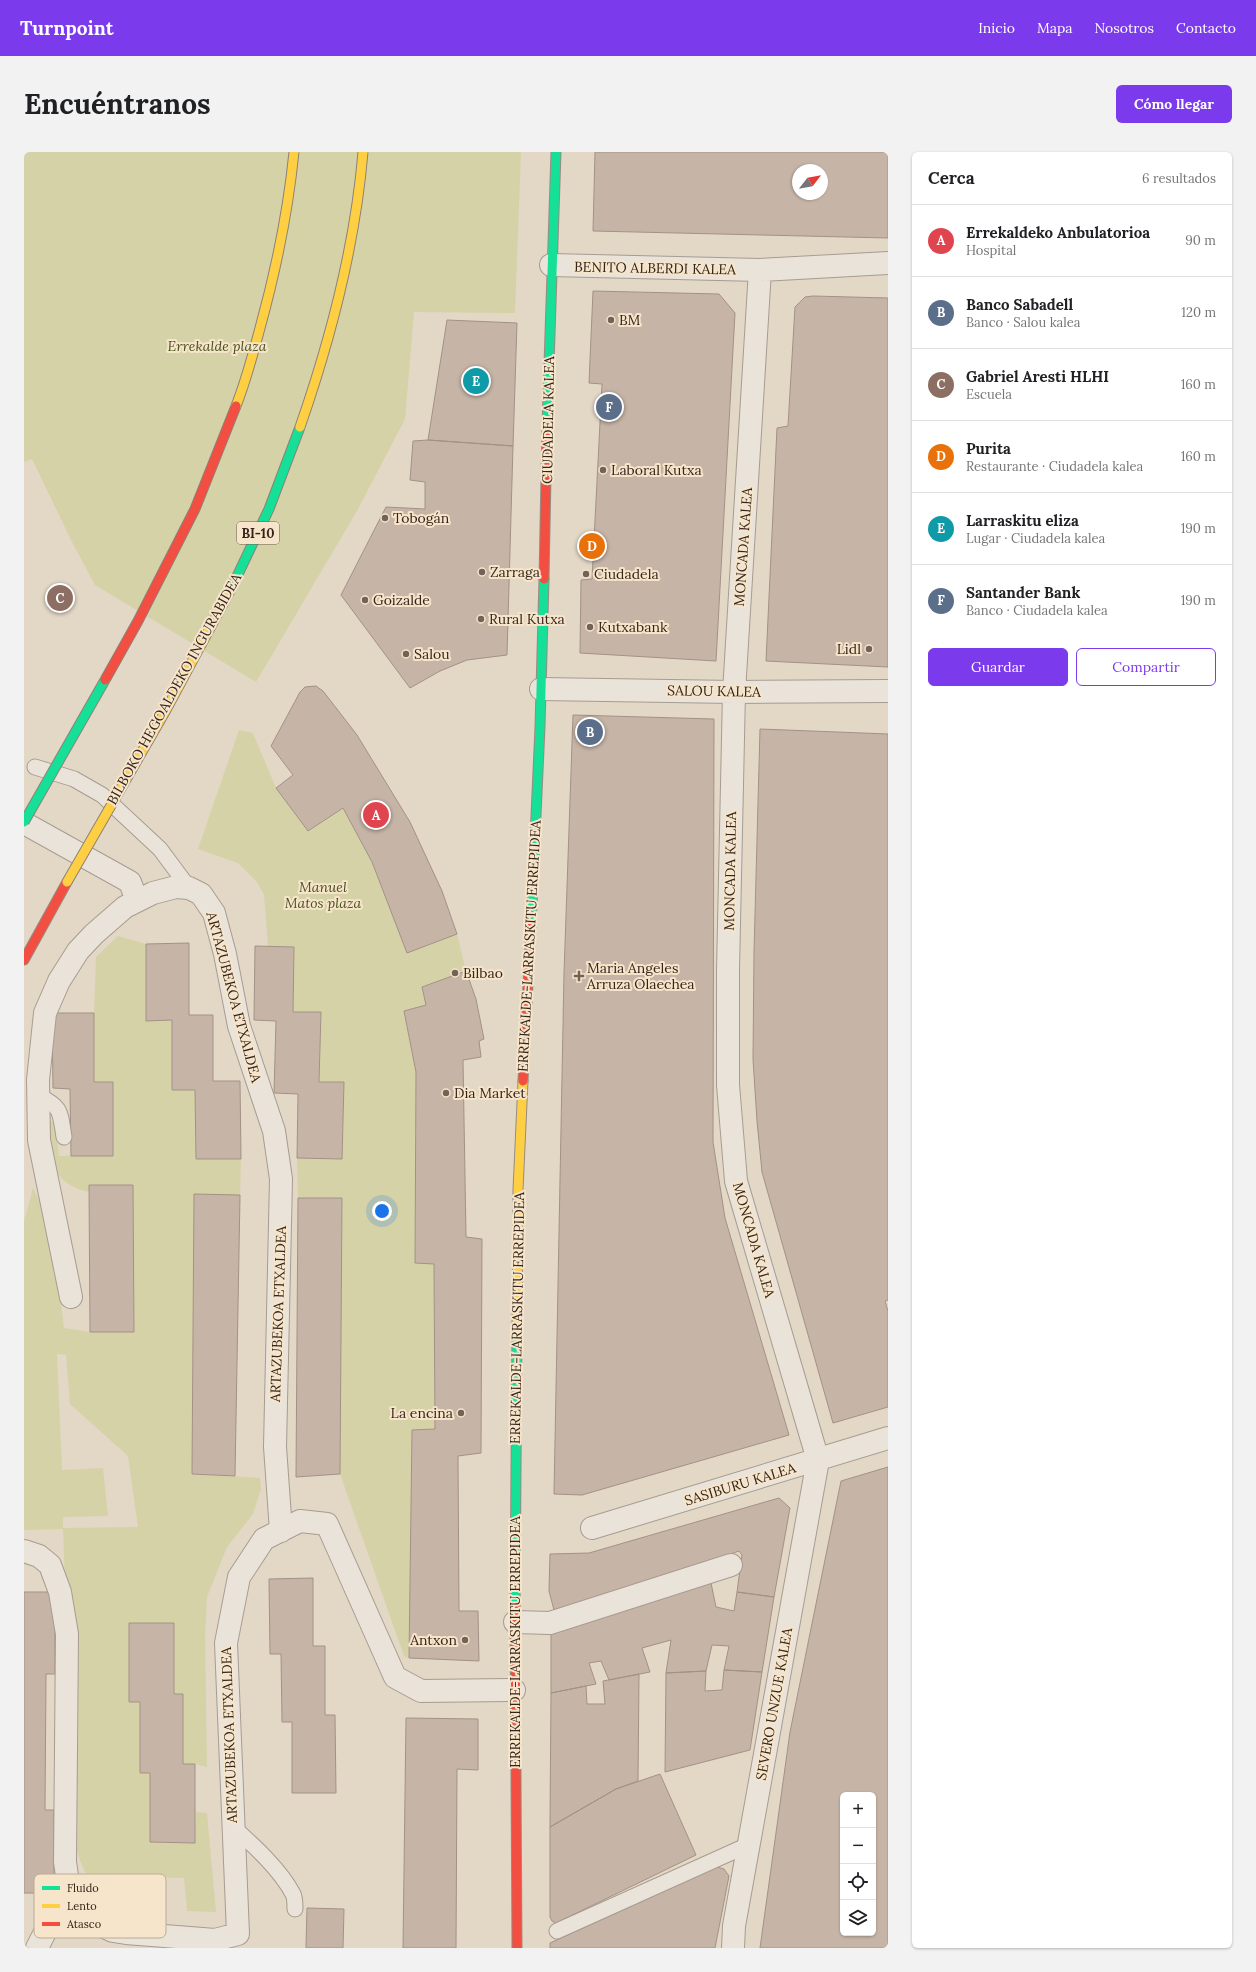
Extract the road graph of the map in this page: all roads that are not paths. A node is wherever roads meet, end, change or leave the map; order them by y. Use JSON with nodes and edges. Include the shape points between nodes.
{"nodes":[{"id":1,"x":294,"y":152,"type":"edge"},
{"id":2,"x":363,"y":152,"type":"edge"},
{"id":3,"x":556,"y":152,"type":"edge"},
{"id":4,"x":888,"y":262,"type":"edge"},
{"id":5,"x":551,"y":265,"type":"junction"},
{"id":6,"x":760,"y":270,"type":"junction"},
{"id":7,"x":541,"y":689,"type":"junction"},
{"id":8,"x":888,"y":691,"type":"edge"},
{"id":9,"x":734,"y":692,"type":"junction"},
{"id":10,"x":34,"y":767,"type":"dead end"},
{"id":11,"x":24,"y":823,"type":"edge"},
{"id":12,"x":189,"y":888,"type":"junction"},
{"id":13,"x":138,"y":901,"type":"junction"},
{"id":14,"x":24,"y":960,"type":"edge"},
{"id":15,"x":39,"y":1096,"type":"junction"},
{"id":16,"x":64,"y":1136,"type":"dead end"},
{"id":17,"x":71,"y":1297,"type":"dead end"},
{"id":18,"x":888,"y":1438,"type":"edge"},
{"id":19,"x":818,"y":1460,"type":"junction"},
{"id":20,"x":592,"y":1528,"type":"dead end"},
{"id":21,"x":281,"y":1531,"type":"junction"},
{"id":22,"x":24,"y":1551,"type":"edge"},
{"id":23,"x":731,"y":1565,"type":"dead end"},
{"id":24,"x":515,"y":1622,"type":"junction"},
{"id":25,"x":514,"y":1690,"type":"junction"},
{"id":26,"x":232,"y":1826,"type":"junction"},
{"id":27,"x":748,"y":1845,"type":"junction"},
{"id":28,"x":67,"y":1874,"type":"edge"},
{"id":29,"x":295,"y":1909,"type":"dead end"},
{"id":30,"x":557,"y":1932,"type":"dead end"},
{"id":31,"x":166,"y":1937,"type":"edge"},
{"id":32,"x":42,"y":1938,"type":"edge"},
{"id":33,"x":238,"y":1941,"type":"edge"},
{"id":34,"x":37,"y":1948,"type":"edge"},
{"id":35,"x":517,"y":1948,"type":"edge"},
{"id":36,"x":732,"y":1948,"type":"edge"}],
"edges":[{"from":1,"to":11,"type":"main road","bridge":true,"via":[[290,193],[276,270],[245,384],[195,509],[138,621]]},
{"from":2,"to":14,"type":"main road","name":"BILBOKO HEGOALDEKO INGURABIDEA","number":"BI-10","bridge":true,"via":[[347,267],[323,356],[289,460],[257,536],[207,636]]},
{"from":3,"to":5,"type":"main road","name":"CIUDADELA KALEA"},
{"from":4,"to":6,"type":"street","name":"BENITO ALBERDI KALEA"},
{"from":5,"to":6,"type":"street","name":"BENITO ALBERDI KALEA"},
{"from":5,"to":7,"type":"main road","name":"CIUDADELA KALEA"},
{"from":6,"to":9,"type":"street","name":"MONCADA KALEA"},
{"from":7,"to":9,"type":"street","name":"SALOU KALEA"},
{"from":7,"to":24,"type":"main road","name":"ERREKALDE-LARRASKITU ERREPIDEA","via":[[518,1190]]},
{"from":8,"to":9,"type":"street","name":"SALOU KALEA"},
{"from":9,"to":19,"type":"street","name":"MONCADA KALEA","via":[[728,1085],[736,1182]]},
{"from":10,"to":12,"type":"lane","via":[[74,779],[102,794],[160,849]]},
{"from":11,"to":13,"type":"street","via":[[130,882]]},
{"from":12,"to":13,"type":"street","via":[[176,887],[153,893]]},
{"from":12,"to":21,"type":"street","name":"ARTAZUBEKOA ETXALDEA","via":[[201,894],[214,913],[239,1026],[274,1131],[281,1179],[275,1447]]},
{"from":13,"to":15,"type":"street","via":[[125,907],[94,934],[78,951],[59,981],[45,1013],[38,1080]]},
{"from":15,"to":16,"type":"lane","via":[[57,1108]]},
{"from":15,"to":17,"type":"street","via":[[39,1140]]},
{"from":18,"to":19,"type":"street","name":"SASIBURU KALEA"},
{"from":19,"to":20,"type":"street","name":"SASIBURU KALEA"},
{"from":19,"to":27,"type":"street","name":"SEVERO UNZUE KALEA"},
{"from":21,"to":25,"type":"street","name":"ARTAZUBEKOA ETXALDEA","via":[[300,1521],[327,1524],[395,1677],[421,1691]]},
{"from":21,"to":26,"type":"street","name":"ARTAZUBEKOA ETXALDEA","via":[[264,1539],[239,1577],[226,1643]]},
{"from":22,"to":28,"type":"street","via":[[39,1556],[50,1565],[60,1592],[67,1634]]},
{"from":23,"to":24,"type":"street","via":[[550,1623]]},
{"from":24,"to":25,"type":"main road","name":"ERREKALDE-LARRASKITU ERREPIDEA"},
{"from":25,"to":35,"type":"main road","name":"ERREKALDE-LARRASKITU ERREPIDEA"},
{"from":26,"to":29,"type":"lane","via":[[261,1852],[281,1877],[293,1894]]},
{"from":26,"to":33,"type":"street","name":"ARTAZUBEKOA ETXALDEA"},
{"from":27,"to":30,"type":"lane"},
{"from":27,"to":36,"type":"street","name":"SEVERO UNZUE KALEA"},
{"from":31,"to":33,"type":"street","name":"ARTAZUBEKOA ETXALDEA"},
{"from":32,"to":34,"type":"street"}]}
